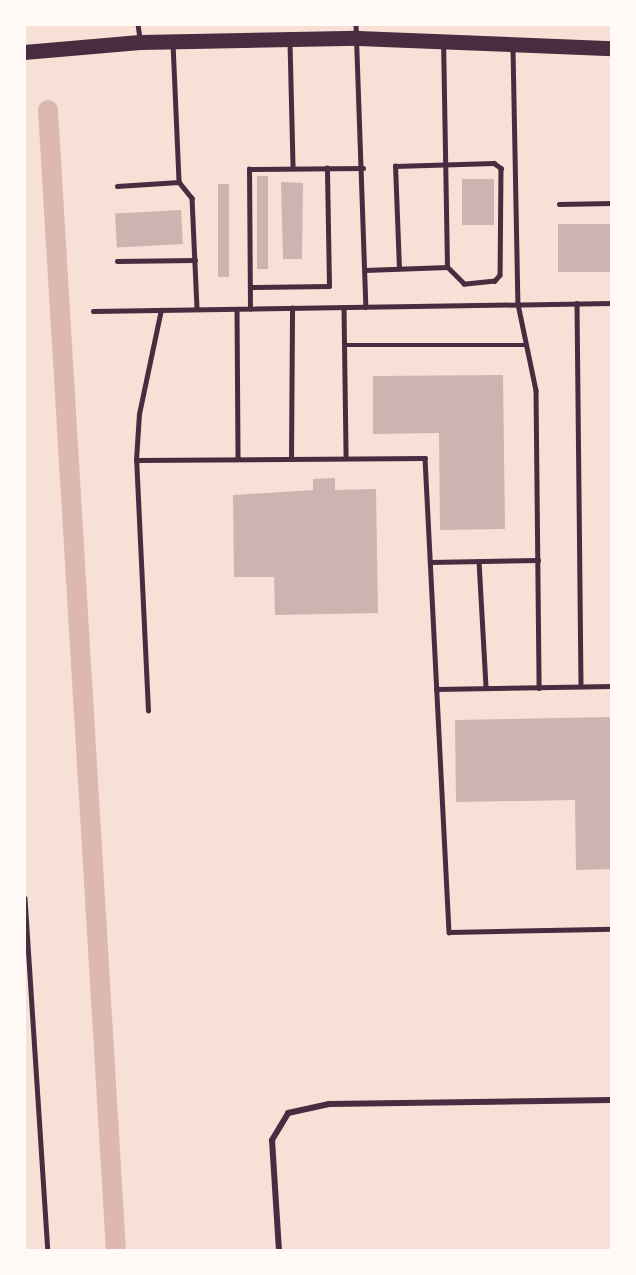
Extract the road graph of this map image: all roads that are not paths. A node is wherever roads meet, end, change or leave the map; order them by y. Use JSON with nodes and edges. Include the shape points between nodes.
{"nodes":[{"id":1,"x":138,"y":24,"type":"edge"},
{"id":2,"x":357,"y":31,"type":"edge"},
{"id":3,"x":173,"y":40,"type":"junction"},
{"id":4,"x":290,"y":40,"type":"junction"},
{"id":5,"x":443,"y":40,"type":"junction"},
{"id":6,"x":140,"y":42,"type":"junction"},
{"id":7,"x":513,"y":42,"type":"junction"},
{"id":8,"x":612,"y":48,"type":"edge"},
{"id":9,"x":24,"y":52,"type":"edge"},
{"id":10,"x":446,"y":165,"type":"junction"},
{"id":11,"x":293,"y":168,"type":"junction"},
{"id":12,"x":327,"y":168,"type":"junction"},
{"id":13,"x":363,"y":168,"type":"junction"},
{"id":14,"x":179,"y":182,"type":"junction"},
{"id":15,"x":117,"y":186,"type":"dead end"},
{"id":16,"x":612,"y":203,"type":"edge"},
{"id":17,"x":559,"y":204,"type":"dead end"},
{"id":18,"x":195,"y":260,"type":"junction"},
{"id":19,"x":117,"y":261,"type":"dead end"},
{"id":20,"x":447,"y":267,"type":"junction"},
{"id":21,"x":399,"y":269,"type":"junction"},
{"id":22,"x":365,"y":270,"type":"junction"},
{"id":23,"x":250,"y":287,"type":"junction"},
{"id":24,"x":578,"y":303,"type":"junction"},
{"id":25,"x":612,"y":303,"type":"edge"},
{"id":26,"x":518,"y":304,"type":"junction"},
{"id":27,"x":344,"y":307,"type":"junction"},
{"id":28,"x":366,"y":307,"type":"junction"},
{"id":29,"x":292,"y":308,"type":"junction"},
{"id":30,"x":197,"y":309,"type":"junction"},
{"id":31,"x":237,"y":309,"type":"junction"},
{"id":32,"x":250,"y":309,"type":"junction"},
{"id":33,"x":161,"y":310,"type":"junction"},
{"id":34,"x":93,"y":311,"type":"dead end"},
{"id":35,"x":345,"y":345,"type":"junction"},
{"id":36,"x":526,"y":345,"type":"junction"},
{"id":37,"x":346,"y":458,"type":"junction"},
{"id":38,"x":238,"y":459,"type":"junction"},
{"id":39,"x":291,"y":459,"type":"junction"},
{"id":40,"x":136,"y":460,"type":"junction"},
{"id":41,"x":538,"y":560,"type":"junction"},
{"id":42,"x":479,"y":561,"type":"junction"},
{"id":43,"x":430,"y":562,"type":"junction"},
{"id":44,"x":582,"y":686,"type":"junction"},
{"id":45,"x":612,"y":686,"type":"edge"},
{"id":46,"x":486,"y":688,"type":"junction"},
{"id":47,"x":539,"y":688,"type":"junction"},
{"id":48,"x":436,"y":689,"type":"junction"},
{"id":49,"x":148,"y":711,"type":"dead end"},
{"id":50,"x":25,"y":898,"type":"edge"},
{"id":51,"x":612,"y":930,"type":"edge"},
{"id":52,"x":27,"y":972,"type":"edge"},
{"id":53,"x":612,"y":1100,"type":"edge"},
{"id":54,"x":48,"y":1251,"type":"edge"},
{"id":55,"x":279,"y":1251,"type":"edge"}],
"edges":[{"from":1,"to":6,"type":"lane"},
{"from":2,"to":4,"type":"main road"},
{"from":2,"to":5,"type":"main road"},
{"from":2,"to":13,"type":"lane"},
{"from":3,"to":4,"type":"main road"},
{"from":3,"to":6,"type":"main road"},
{"from":3,"to":14,"type":"lane"},
{"from":4,"to":11,"type":"lane"},
{"from":5,"to":7,"type":"main road"},
{"from":5,"to":10,"type":"lane"},
{"from":6,"to":9,"type":"main road"},
{"from":7,"to":8,"type":"main road"},
{"from":7,"to":26,"type":"lane"},
{"from":10,"to":20,"type":"lane"},
{"from":10,"to":20,"type":"lane","via":[[494,163],[501,168],[500,275],[495,281],[464,284]]},
{"from":10,"to":21,"type":"lane","via":[[395,166]]},
{"from":11,"to":12,"type":"lane"},
{"from":11,"to":23,"type":"lane","via":[[249,169]]},
{"from":12,"to":13,"type":"lane"},
{"from":12,"to":23,"type":"lane","via":[[329,286]]},
{"from":13,"to":22,"type":"lane"},
{"from":14,"to":15,"type":"lane"},
{"from":14,"to":18,"type":"lane","via":[[192,198]]},
{"from":16,"to":17,"type":"lane"},
{"from":18,"to":19,"type":"lane"},
{"from":18,"to":30,"type":"lane"},
{"from":20,"to":21,"type":"lane"},
{"from":21,"to":22,"type":"lane"},
{"from":22,"to":28,"type":"lane"},
{"from":23,"to":32,"type":"lane"},
{"from":24,"to":25,"type":"lane"},
{"from":24,"to":26,"type":"lane"},
{"from":24,"to":44,"type":"lane"},
{"from":26,"to":28,"type":"lane"},
{"from":26,"to":36,"type":"lane"},
{"from":27,"to":28,"type":"lane"},
{"from":27,"to":29,"type":"lane"},
{"from":27,"to":35,"type":"lane"},
{"from":29,"to":32,"type":"lane"},
{"from":29,"to":39,"type":"lane"},
{"from":30,"to":31,"type":"lane"},
{"from":30,"to":33,"type":"lane"},
{"from":31,"to":32,"type":"lane"},
{"from":31,"to":38,"type":"lane"},
{"from":33,"to":34,"type":"lane"},
{"from":33,"to":40,"type":"lane","via":[[139,414]]},
{"from":35,"to":36,"type":"lane"},
{"from":35,"to":37,"type":"lane"},
{"from":36,"to":41,"type":"lane","via":[[536,390]]},
{"from":37,"to":39,"type":"lane"},
{"from":37,"to":43,"type":"lane","via":[[425,458]]},
{"from":38,"to":39,"type":"lane"},
{"from":38,"to":40,"type":"lane"},
{"from":40,"to":49,"type":"lane"},
{"from":41,"to":42,"type":"lane"},
{"from":41,"to":47,"type":"lane"},
{"from":42,"to":43,"type":"lane"},
{"from":42,"to":46,"type":"lane"},
{"from":43,"to":48,"type":"lane"},
{"from":44,"to":45,"type":"lane"},
{"from":44,"to":47,"type":"lane"},
{"from":46,"to":47,"type":"lane"},
{"from":46,"to":48,"type":"lane"},
{"from":48,"to":51,"type":"lane","via":[[449,932]]},
{"from":50,"to":52,"type":"lane"},
{"from":52,"to":54,"type":"lane"},
{"from":53,"to":55,"type":"street","via":[[329,1104],[288,1113],[272,1140]]}]}
